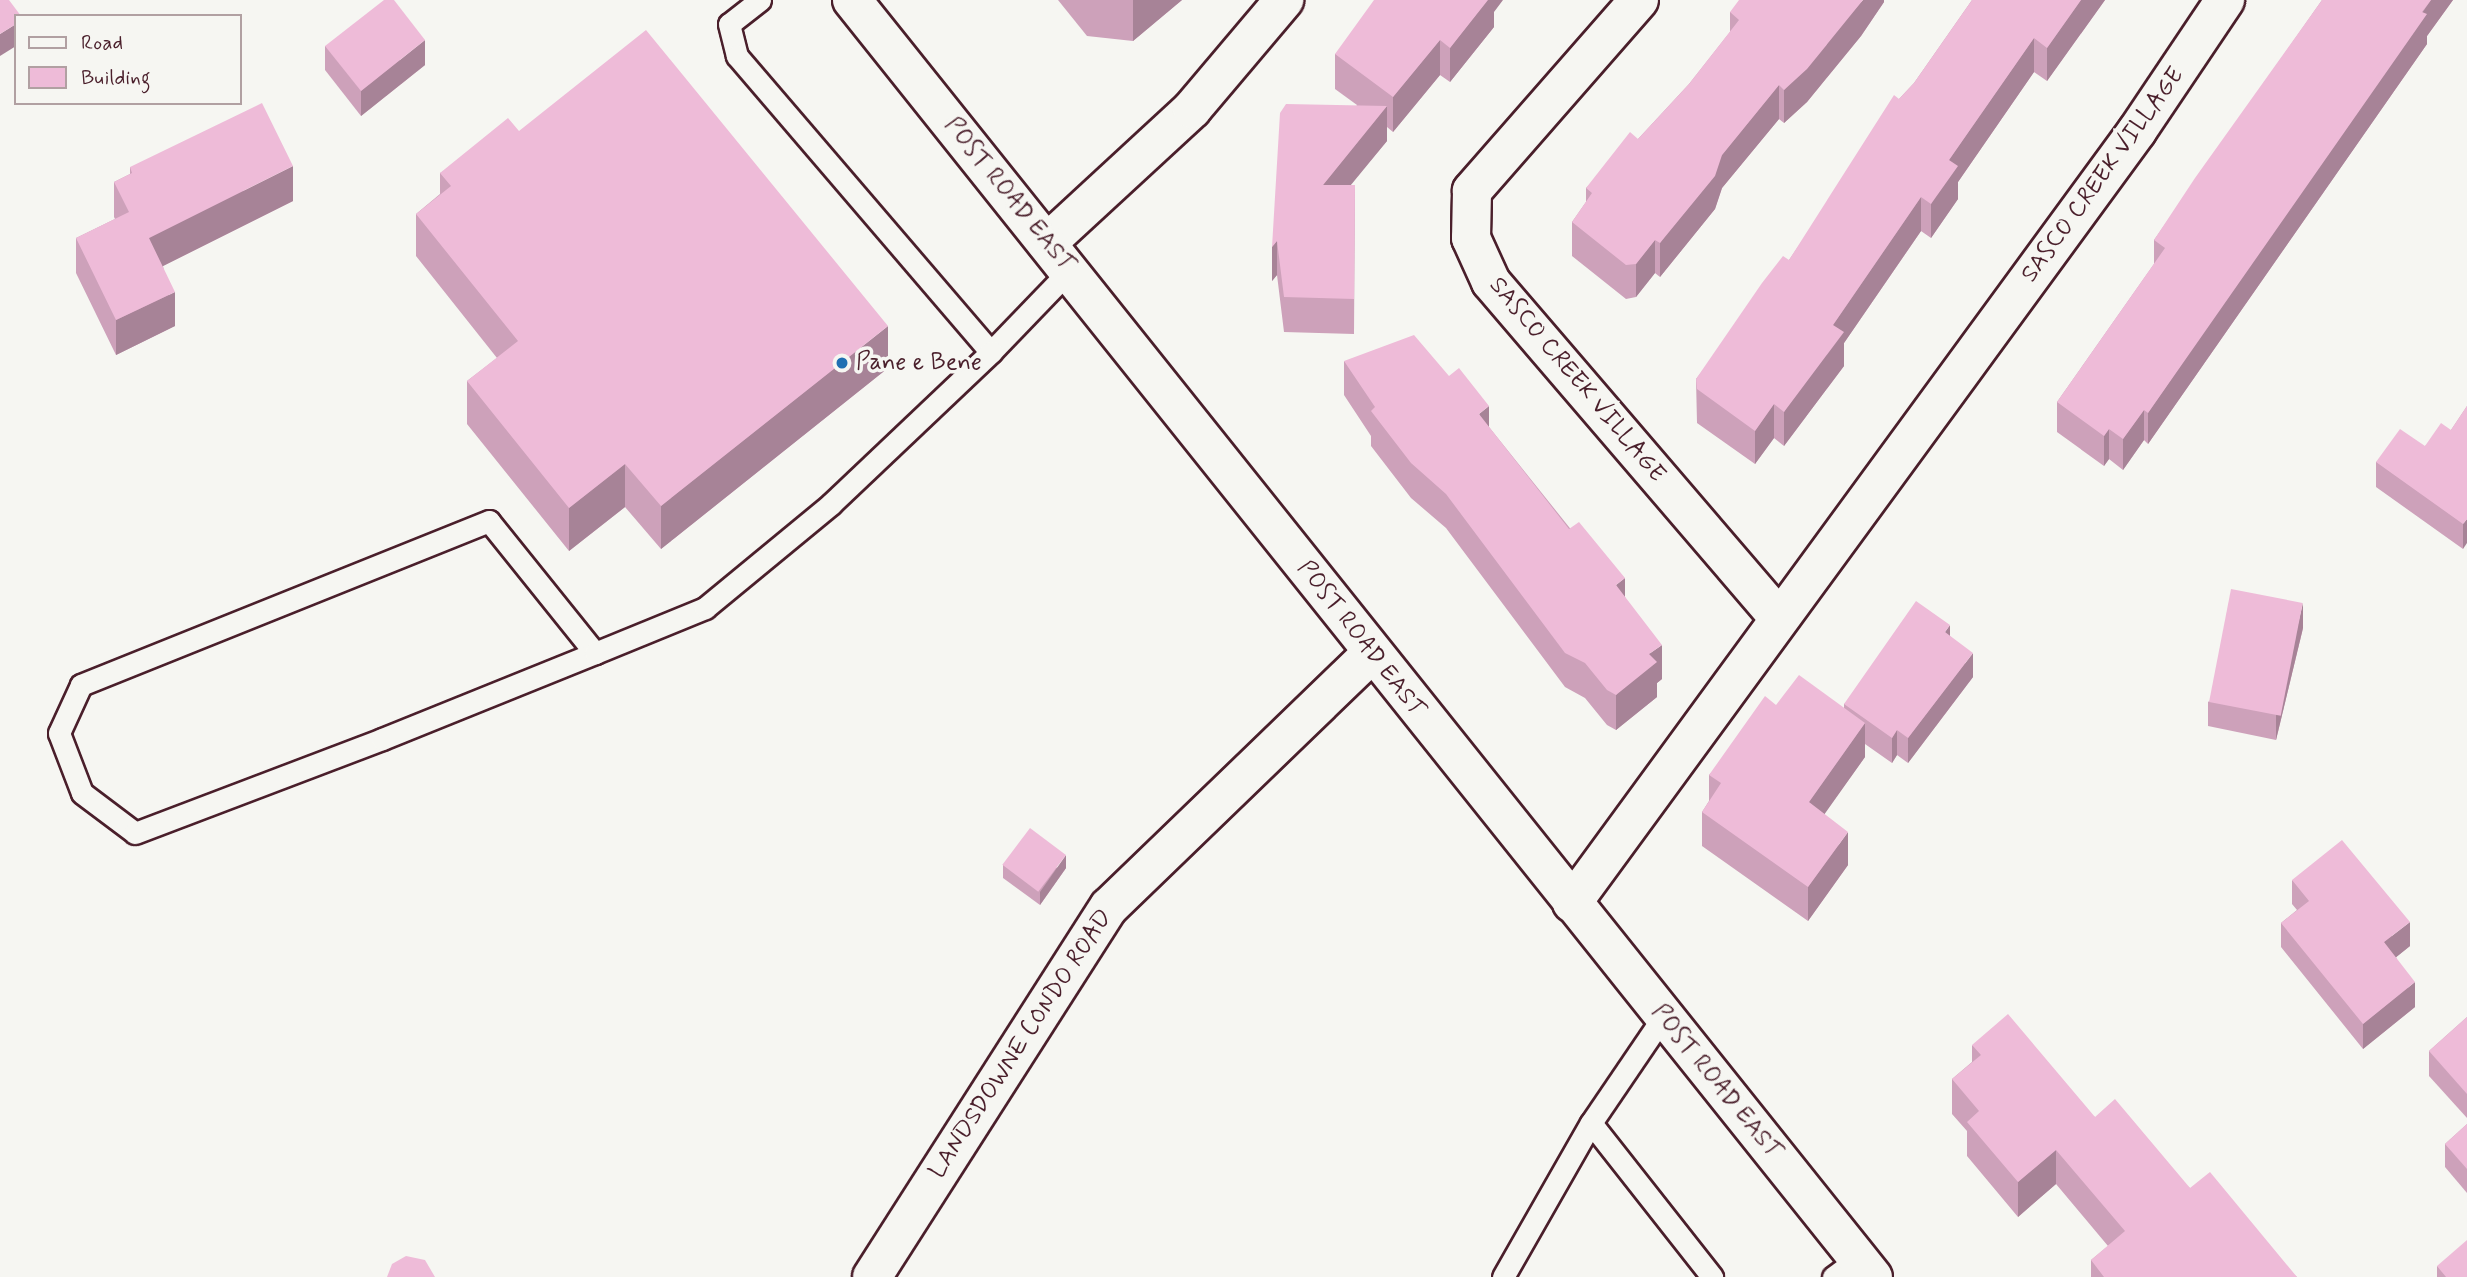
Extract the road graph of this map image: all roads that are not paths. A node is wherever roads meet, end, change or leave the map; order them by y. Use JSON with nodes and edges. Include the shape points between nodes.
{"nodes":[{"id":1,"x":760,"y":0,"type":"edge"},
{"id":2,"x":852,"y":0,"type":"edge"},
{"id":3,"x":1284,"y":0,"type":"edge"},
{"id":4,"x":1639,"y":0,"type":"edge"},
{"id":5,"x":2225,"y":0,"type":"edge"},
{"id":6,"x":1059,"y":256,"type":"junction"},
{"id":7,"x":991,"y":352,"type":"junction"},
{"id":8,"x":1779,"y":618,"type":"junction"},
{"id":9,"x":595,"y":653,"type":"junction"},
{"id":10,"x":1372,"y":653,"type":"junction"},
{"id":11,"x":1572,"y":903,"type":"junction"},
{"id":12,"x":1663,"y":1017,"type":"junction"},
{"id":13,"x":1591,"y":1123,"type":"junction"},
{"id":14,"x":1855,"y":1271,"type":"edge"},
{"id":15,"x":872,"y":1277,"type":"edge"},
{"id":16,"x":1503,"y":1277,"type":"edge"},
{"id":17,"x":1712,"y":1277,"type":"edge"}],
"edges":[{"from":1,"to":7,"type":"lane","via":[[729,24],[737,56]]},
{"from":2,"to":6,"type":"street","name":"POST ROAD EAST"},
{"from":3,"to":6,"type":"street"},
{"from":4,"to":8,"type":"street","name":"SASCO CREEK VILLAGE","via":[[1472,191],[1471,238],[1491,282]]},
{"from":5,"to":8,"type":"street","name":"SASCO CREEK VILLAGE","via":[[2137,131]]},
{"from":6,"to":7,"type":"lane"},
{"from":6,"to":10,"type":"street","name":"POST ROAD EAST"},
{"from":7,"to":9,"type":"lane","via":[[831,505],[705,608]]},
{"from":8,"to":11,"type":"street","name":"SASCO CREEK VILLAGE"},
{"from":9,"to":9,"type":"lane","via":[[135,833],[82,793],[59,733],[81,685],[489,521]]},
{"from":10,"to":11,"type":"street","name":"POST ROAD EAST"},
{"from":10,"to":15,"type":"street","name":"LANDSDOWNE CONDO ROAD","via":[[1109,907]]},
{"from":11,"to":12,"type":"street","name":"POST ROAD EAST"},
{"from":12,"to":13,"type":"lane"},
{"from":12,"to":14,"type":"street","name":"POST ROAD EAST"},
{"from":13,"to":16,"type":"lane"},
{"from":13,"to":17,"type":"lane"}]}
